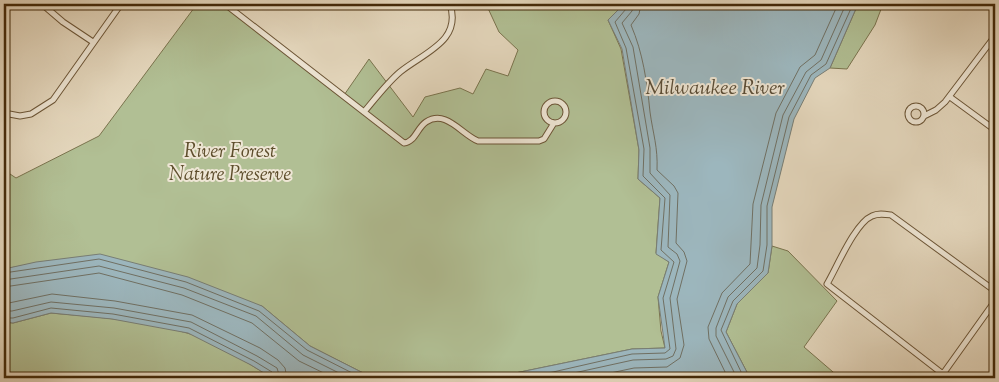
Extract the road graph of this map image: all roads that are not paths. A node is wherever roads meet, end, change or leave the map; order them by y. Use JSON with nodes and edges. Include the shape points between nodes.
{"nodes":[{"id":1,"x":42,"y":4,"type":"edge"},
{"id":2,"x":121,"y":4,"type":"edge"},
{"id":3,"x":224,"y":4,"type":"edge"},
{"id":4,"x":450,"y":4,"type":"edge"},
{"id":5,"x":995,"y":36,"type":"edge"},
{"id":6,"x":93,"y":42,"type":"junction"},
{"id":7,"x":950,"y":97,"type":"junction"},
{"id":8,"x":364,"y":112,"type":"junction"},
{"id":9,"x":4,"y":113,"type":"edge"},
{"id":10,"x":924,"y":116,"type":"dead end"},
{"id":11,"x":554,"y":123,"type":"junction"},
{"id":12,"x":995,"y":130,"type":"edge"},
{"id":13,"x":995,"y":291,"type":"edge"},
{"id":14,"x":995,"y":301,"type":"edge"},
{"id":15,"x":941,"y":376,"type":"edge"},
{"id":16,"x":948,"y":378,"type":"edge"}],
"edges":[{"from":1,"to":6,"type":"street"},
{"from":2,"to":6,"type":"street"},
{"from":3,"to":8,"type":"street"},
{"from":4,"to":8,"type":"street","via":[[454,17],[445,39],[400,72]]},
{"from":5,"to":7,"type":"street"},
{"from":6,"to":9,"type":"street","via":[[53,100],[31,114]]},
{"from":7,"to":10,"type":"street"},
{"from":7,"to":12,"type":"street"},
{"from":8,"to":11,"type":"street","via":[[401,142],[408,143],[421,126],[434,119],[449,121],[478,141],[539,141],[544,139]]},
{"from":11,"to":11,"type":"street","via":[[566,115],[565,108],[557,101],[550,102],[544,110],[545,117]]},
{"from":13,"to":15,"type":"street","via":[[891,215],[870,216],[861,225],[827,284]]},
{"from":14,"to":15,"type":"street"},
{"from":15,"to":16,"type":"street"}]}
